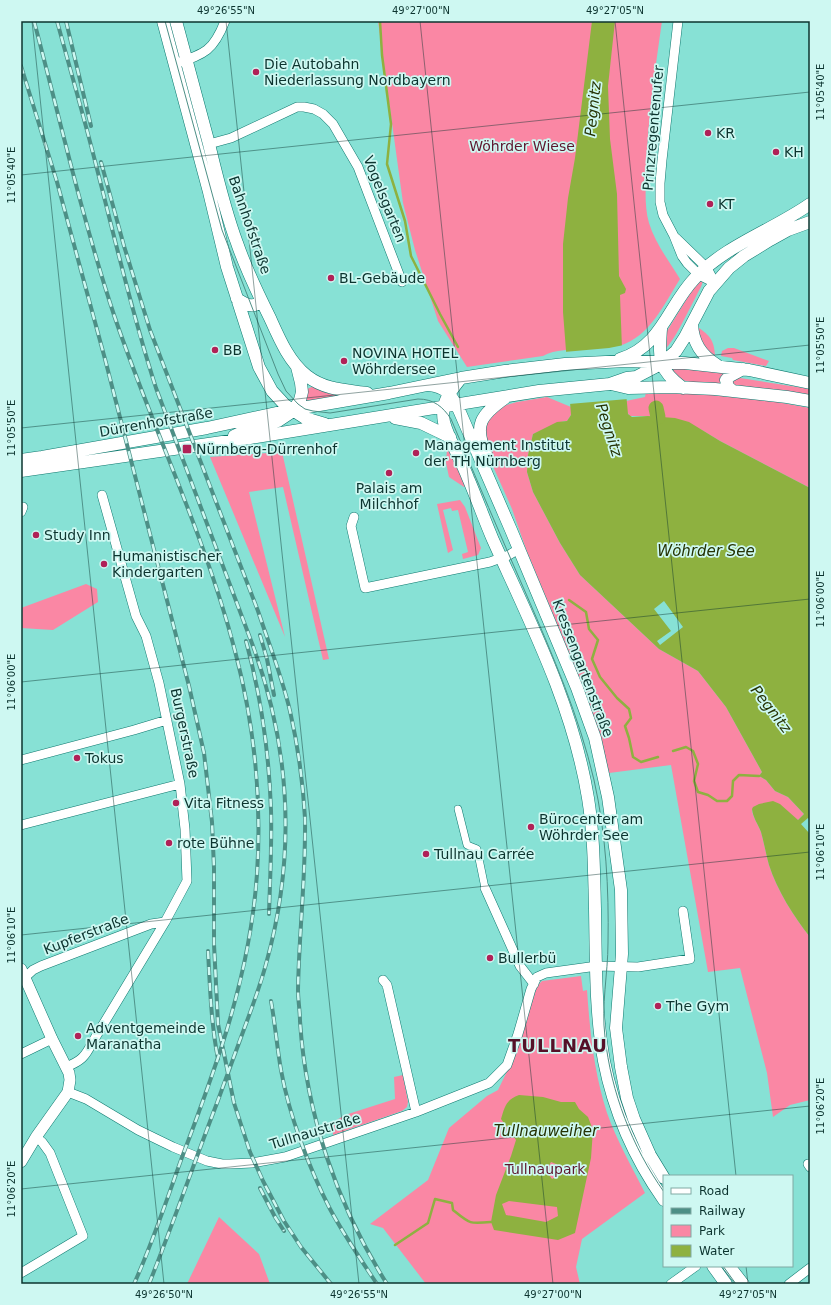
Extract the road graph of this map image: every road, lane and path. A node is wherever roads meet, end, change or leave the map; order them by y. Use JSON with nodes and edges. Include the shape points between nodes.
{"nodes":[{"id":1,"x":163,"y":21,"type":"edge"},
{"id":2,"x":176,"y":21,"type":"edge"},
{"id":3,"x":225,"y":21,"type":"edge"},
{"id":4,"x":678,"y":21,"type":"edge"},
{"id":5,"x":187,"y":60,"type":"junction"},
{"id":6,"x":174,"y":64,"type":"junction"},
{"id":7,"x":209,"y":144,"type":"junction"},
{"id":8,"x":806,"y":207,"type":"edge"},
{"id":9,"x":809,"y":222,"type":"edge"},
{"id":10,"x":703,"y":271,"type":"junction"},
{"id":11,"x":402,"y":282,"type":"dead end"},
{"id":12,"x":715,"y":283,"type":"junction"},
{"id":13,"x":237,"y":299,"type":"junction"},
{"id":14,"x":261,"y":300,"type":"junction"},
{"id":15,"x":692,"y":324,"type":"junction"},
{"id":16,"x":661,"y":329,"type":"junction"},
{"id":17,"x":626,"y":359,"type":"junction"},
{"id":18,"x":662,"y":363,"type":"junction"},
{"id":19,"x":297,"y":366,"type":"junction"},
{"id":20,"x":720,"y":366,"type":"junction"},
{"id":21,"x":743,"y":369,"type":"junction"},
{"id":22,"x":461,"y":378,"type":"junction"},
{"id":23,"x":628,"y":383,"type":"junction"},
{"id":24,"x":810,"y":383,"type":"edge"},
{"id":25,"x":429,"y":385,"type":"junction"},
{"id":26,"x":683,"y":388,"type":"junction"},
{"id":27,"x":733,"y":391,"type":"junction"},
{"id":28,"x":449,"y":393,"type":"junction"},
{"id":29,"x":380,"y":394,"type":"junction"},
{"id":30,"x":507,"y":397,"type":"junction"},
{"id":31,"x":810,"y":401,"type":"edge"},
{"id":32,"x":456,"y":404,"type":"junction"},
{"id":33,"x":443,"y":407,"type":"junction"},
{"id":34,"x":293,"y":410,"type":"junction"},
{"id":35,"x":384,"y":416,"type":"junction"},
{"id":36,"x":328,"y":425,"type":"junction"},
{"id":37,"x":450,"y":437,"type":"junction"},
{"id":38,"x":217,"y":443,"type":"junction"},
{"id":39,"x":21,"y":460,"type":"edge"},
{"id":40,"x":21,"y":471,"type":"edge"},
{"id":41,"x":102,"y":495,"type":"dead end"},
{"id":42,"x":495,"y":495,"type":"junction"},
{"id":43,"x":354,"y":517,"type":"dead end"},
{"id":44,"x":519,"y":550,"type":"junction"},
{"id":45,"x":502,"y":558,"type":"junction"},
{"id":46,"x":167,"y":720,"type":"junction"},
{"id":47,"x":21,"y":760,"type":"edge"},
{"id":48,"x":180,"y":784,"type":"junction"},
{"id":49,"x":458,"y":809,"type":"dead end"},
{"id":50,"x":21,"y":825,"type":"edge"},
{"id":51,"x":485,"y":888,"type":"joint"},
{"id":52,"x":683,"y":911,"type":"dead end"},
{"id":53,"x":165,"y":922,"type":"junction"},
{"id":54,"x":596,"y":966,"type":"junction"},
{"id":55,"x":621,"y":967,"type":"junction"},
{"id":56,"x":22,"y":976,"type":"edge"},
{"id":57,"x":383,"y":980,"type":"dead end"},
{"id":58,"x":534,"y":984,"type":"junction"},
{"id":59,"x":52,"y":1039,"type":"junction"},
{"id":60,"x":21,"y":1054,"type":"edge"},
{"id":61,"x":66,"y":1067,"type":"junction"},
{"id":62,"x":68,"y":1092,"type":"junction"},
{"id":63,"x":416,"y":1112,"type":"junction"},
{"id":64,"x":36,"y":1137,"type":"junction"},
{"id":65,"x":21,"y":1162,"type":"edge"},
{"id":66,"x":663,"y":1176,"type":"edge"},
{"id":67,"x":663,"y":1199,"type":"edge"},
{"id":68,"x":695,"y":1267,"type":"edge"},
{"id":69,"x":714,"y":1267,"type":"edge"},
{"id":70,"x":730,"y":1267,"type":"edge"},
{"id":71,"x":810,"y":1268,"type":"edge"},
{"id":72,"x":21,"y":1273,"type":"edge"},
{"id":73,"x":671,"y":1284,"type":"edge"},
{"id":74,"x":726,"y":1284,"type":"edge"},
{"id":75,"x":742,"y":1284,"type":"edge"},
{"id":76,"x":789,"y":1284,"type":"edge"}],
"edges":[{"from":1,"to":6,"type":"main road","name":"Bahnhofstraße"},
{"from":2,"to":5,"type":"main road","name":"Bahnhofstraße"},
{"from":3,"to":5,"type":"street","via":[[212,46]]},
{"from":4,"to":10,"type":"street","name":"Prinzregentenufer","via":[[660,202],[663,215],[674,236]]},
{"from":5,"to":6,"type":"street"},
{"from":5,"to":7,"type":"main road","name":"Bahnhofstraße"},
{"from":6,"to":13,"type":"main road","name":"Bahnhofstraße"},
{"from":7,"to":11,"type":"street","name":"Vogelsgarten","via":[[231,138],[297,107],[323,114],[333,124],[358,167]]},
{"from":7,"to":14,"type":"main road","name":"Bahnhofstraße","via":[[235,236]]},
{"from":8,"to":9,"type":"main road"},
{"from":8,"to":10,"type":"main road","via":[[740,245]]},
{"from":9,"to":12,"type":"main road","via":[[779,235],[750,252]]},
{"from":10,"to":12,"type":"street","name":"Prinzregentenufer"},
{"from":10,"to":16,"type":"main road","via":[[682,294]]},
{"from":12,"to":15,"type":"main road"},
{"from":13,"to":14,"type":"main road","via":[[251,306]]},
{"from":13,"to":34,"type":"main road","name":"Bahnhofstraße","via":[[263,375],[277,397]]},
{"from":14,"to":19,"type":"main road","name":"Bahnhofstraße","via":[[281,342]]},
{"from":15,"to":18,"type":"main road","via":[[680,346]]},
{"from":15,"to":20,"type":"main road","via":[[697,347]]},
{"from":16,"to":17,"type":"main road","via":[[644,347]]},
{"from":16,"to":18,"type":"main road"},
{"from":17,"to":18,"type":"main road"},
{"from":17,"to":22,"type":"main road","name":"Dürrenhofstraße","via":[[565,364]]},
{"from":18,"to":20,"type":"main road"},
{"from":18,"to":23,"type":"main road","name":"Dürrenhofstraße"},
{"from":18,"to":26,"type":"main road","via":[[668,376]]},
{"from":19,"to":29,"type":"main road","name":"Bahnhofstraße","via":[[310,379],[326,387]]},
{"from":19,"to":34,"type":"main road","via":[[302,392]]},
{"from":20,"to":21,"type":"main road"},
{"from":21,"to":24,"type":"main road"},
{"from":21,"to":27,"type":"main road","via":[[726,380]]},
{"from":22,"to":25,"type":"main road","name":"Dürrenhofstraße"},
{"from":22,"to":28,"type":"main road"},
{"from":23,"to":26,"type":"main road"},
{"from":23,"to":30,"type":"main road","name":"Dürrenhofstraße","via":[[566,388]]},
{"from":25,"to":28,"type":"main road","via":[[439,386]]},
{"from":25,"to":29,"type":"main road","name":"Dürrenhofstraße"},
{"from":26,"to":27,"type":"main road"},
{"from":27,"to":31,"type":"main road"},
{"from":28,"to":32,"type":"main road","name":"Kressengartenstraße"},
{"from":28,"to":33,"type":"main road"},
{"from":29,"to":34,"type":"main road","name":"Dürrenhofstraße"},
{"from":30,"to":32,"type":"main road","name":"Dürrenhofstraße"},
{"from":30,"to":42,"type":"main road","name":"Kressengartenstraße","via":[[486,414],[480,428],[481,441],[493,470]]},
{"from":32,"to":33,"type":"main road","name":"Dürrenhofstraße"},
{"from":32,"to":42,"type":"main road","name":"Kressengartenstraße"},
{"from":33,"to":35,"type":"main road","name":"Dürrenhofstraße"},
{"from":33,"to":37,"type":"main road","via":[[444,422]]},
{"from":34,"to":36,"type":"main road","name":"Bahnhofstraße","via":[[310,420]]},
{"from":34,"to":38,"type":"main road","name":"Dürrenhofstraße","via":[[275,422],[249,429]]},
{"from":34,"to":39,"type":"main road","name":"Dürrenhofstraße","via":[[200,430]]},
{"from":35,"to":36,"type":"main road","name":"Dürrenhofstraße"},
{"from":35,"to":37,"type":"main road","name":"Dürrenhofstraße","via":[[421,423]]},
{"from":36,"to":38,"type":"main road","name":"Dürrenhofstraße"},
{"from":37,"to":45,"type":"main road"},
{"from":38,"to":40,"type":"main road","name":"Dürrenhofstraße"},
{"from":41,"to":46,"type":"street","name":"Burgerstraße","via":[[136,616],[146,636]]},
{"from":42,"to":44,"type":"main road","name":"Kressengartenstraße"},
{"from":43,"to":45,"type":"street","via":[[351,526],[365,588]]},
{"from":44,"to":45,"type":"street"},
{"from":44,"to":55,"type":"main road","name":"Kressengartenstraße","via":[[577,688],[600,758],[621,883]]},
{"from":45,"to":54,"type":"main road","via":[[556,684],[582,765],[592,832]]},
{"from":46,"to":47,"type":"street"},
{"from":46,"to":48,"type":"street","name":"Burgerstraße"},
{"from":48,"to":50,"type":"street"},
{"from":48,"to":53,"type":"street","name":"Burgerstraße","via":[[188,881]]},
{"from":49,"to":51,"type":"street","via":[[467,845],[477,849]]},
{"from":51,"to":58,"type":"street","via":[[520,966]]},
{"from":52,"to":55,"type":"street","via":[[690,959]]},
{"from":53,"to":56,"type":"street","name":"Kupferstraße","via":[[151,924]]},
{"from":53,"to":61,"type":"street","name":"Burgerstraße","via":[[87,1052],[80,1060]]},
{"from":54,"to":55,"type":"street"},
{"from":54,"to":58,"type":"street","via":[[546,973],[537,977]]},
{"from":54,"to":67,"type":"main road","via":[[601,1042],[613,1097],[633,1148]]},
{"from":55,"to":66,"type":"main road","name":"Kressengartenstraße","via":[[616,1028],[624,1086],[639,1132]]},
{"from":56,"to":59,"type":"street"},
{"from":57,"to":63,"type":"street","via":[[387,985]]},
{"from":58,"to":63,"type":"street","name":"Tullnaustraße","via":[[507,1065],[489,1083]]},
{"from":59,"to":60,"type":"street"},
{"from":59,"to":61,"type":"street"},
{"from":61,"to":62,"type":"street","via":[[70,1080]]},
{"from":62,"to":63,"type":"street","name":"Tullnaustraße","via":[[90,1101],[138,1130],[173,1147],[207,1161],[222,1164],[252,1163],[293,1155]]},
{"from":62,"to":64,"type":"street"},
{"from":64,"to":65,"type":"street"},
{"from":64,"to":72,"type":"street","via":[[50,1153],[83,1236]]},
{"from":68,"to":73,"type":"street"},
{"from":69,"to":74,"type":"main road"},
{"from":70,"to":75,"type":"main road"},
{"from":71,"to":76,"type":"street"}]}
